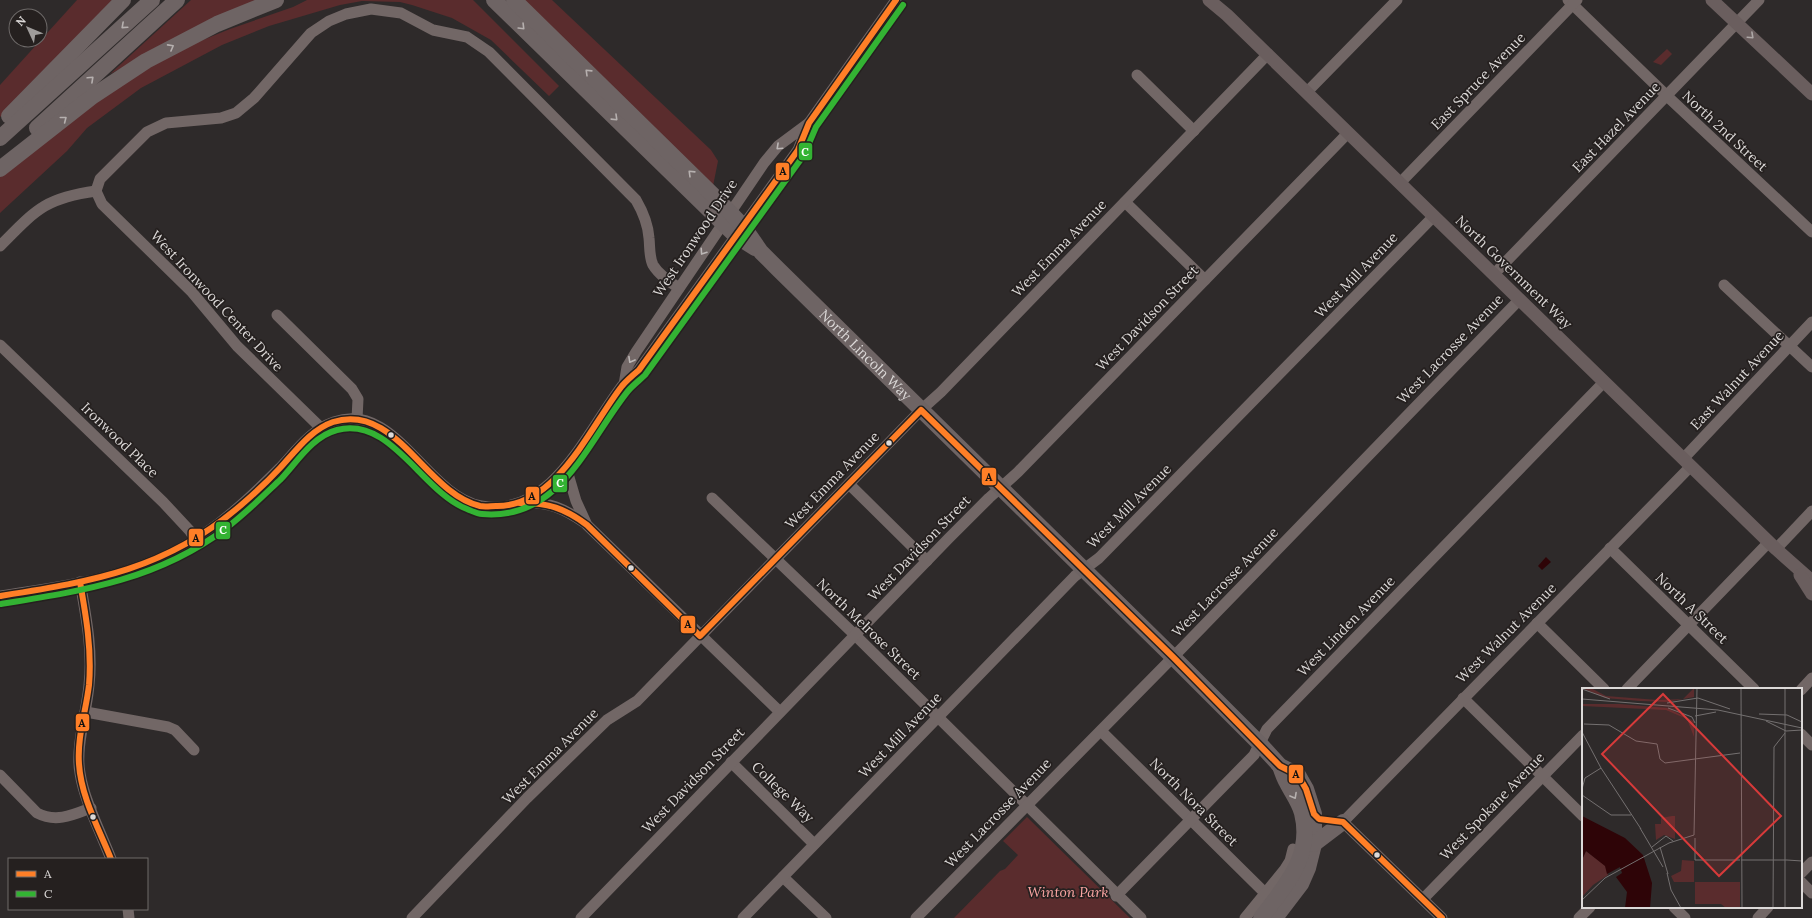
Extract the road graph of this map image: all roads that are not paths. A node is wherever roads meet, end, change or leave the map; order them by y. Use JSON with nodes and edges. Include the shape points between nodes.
{"nodes":[{"id":1,"x":122,"y":0,"type":"edge"},
{"id":2,"x":152,"y":0,"type":"edge"},
{"id":3,"x":177,"y":0,"type":"edge"},
{"id":4,"x":276,"y":0,"type":"edge"},
{"id":5,"x":494,"y":0,"type":"edge"},
{"id":6,"x":514,"y":0,"type":"edge"},
{"id":7,"x":896,"y":0,"type":"edge"},
{"id":8,"x":1209,"y":0,"type":"edge"},
{"id":9,"x":1397,"y":0,"type":"edge"},
{"id":10,"x":1712,"y":0,"type":"edge"},
{"id":11,"x":1759,"y":0,"type":"edge"},
{"id":12,"x":1573,"y":2,"type":"edge"},
{"id":13,"x":1737,"y":24,"type":"junction"},
{"id":14,"x":1268,"y":54,"type":"junction"},
{"id":15,"x":1137,"y":75,"type":"dead end"},
{"id":16,"x":1307,"y":92,"type":"junction"},
{"id":17,"x":1812,"y":94,"type":"edge"},
{"id":18,"x":1667,"y":96,"type":"junction"},
{"id":19,"x":809,"y":123,"type":"junction"},
{"id":20,"x":0,"y":125,"type":"edge"},
{"id":21,"x":1194,"y":130,"type":"junction"},
{"id":22,"x":1348,"y":133,"type":"junction"},
{"id":23,"x":0,"y":138,"type":"edge"},
{"id":24,"x":0,"y":162,"type":"edge"},
{"id":25,"x":0,"y":169,"type":"edge"},
{"id":26,"x":1400,"y":183,"type":"junction"},
{"id":27,"x":96,"y":191,"type":"junction"},
{"id":28,"x":1125,"y":202,"type":"junction"},
{"id":29,"x":1434,"y":216,"type":"junction"},
{"id":30,"x":727,"y":218,"type":"junction"},
{"id":31,"x":739,"y":231,"type":"junction"},
{"id":32,"x":1812,"y":232,"type":"edge"},
{"id":33,"x":0,"y":246,"type":"edge"},
{"id":34,"x":1494,"y":274,"type":"junction"},
{"id":35,"x":1205,"y":280,"type":"junction"},
{"id":36,"x":1724,"y":285,"type":"dead end"},
{"id":37,"x":679,"y":288,"type":"junction"},
{"id":38,"x":1520,"y":299,"type":"junction"},
{"id":39,"x":277,"y":315,"type":"dead end"},
{"id":40,"x":1812,"y":322,"type":"edge"},
{"id":41,"x":0,"y":345,"type":"edge"},
{"id":42,"x":1789,"y":346,"type":"junction"},
{"id":43,"x":1812,"y":367,"type":"edge"},
{"id":44,"x":1604,"y":382,"type":"junction"},
{"id":45,"x":624,"y":384,"type":"junction"},
{"id":46,"x":921,"y":410,"type":"junction"},
{"id":47,"x":357,"y":419,"type":"junction"},
{"id":48,"x":321,"y":428,"type":"junction"},
{"id":49,"x":1687,"y":463,"type":"junction"},
{"id":50,"x":566,"y":467,"type":"junction"},
{"id":51,"x":849,"y":484,"type":"junction"},
{"id":52,"x":1000,"y":488,"type":"junction"},
{"id":53,"x":712,"y":498,"type":"dead end"},
{"id":54,"x":520,"y":503,"type":"junction"},
{"id":55,"x":1812,"y":511,"type":"edge"},
{"id":56,"x":587,"y":525,"type":"junction"},
{"id":57,"x":195,"y":539,"type":"junction"},
{"id":58,"x":1773,"y":546,"type":"junction"},
{"id":59,"x":1610,"y":548,"type":"junction"},
{"id":60,"x":776,"y":558,"type":"junction"},
{"id":61,"x":928,"y":561,"type":"junction"},
{"id":62,"x":1796,"y":568,"type":"junction"},
{"id":63,"x":1084,"y":570,"type":"junction"},
{"id":64,"x":1812,"y":581,"type":"edge"},
{"id":65,"x":80,"y":582,"type":"junction"},
{"id":66,"x":1812,"y":594,"type":"edge"},
{"id":67,"x":0,"y":596,"type":"edge"},
{"id":68,"x":1537,"y":623,"type":"junction"},
{"id":69,"x":1688,"y":626,"type":"junction"},
{"id":70,"x":855,"y":635,"type":"junction"},
{"id":71,"x":700,"y":636,"type":"junction"},
{"id":72,"x":1173,"y":657,"type":"junction"},
{"id":73,"x":1812,"y":678,"type":"edge"},
{"id":74,"x":1603,"y":688,"type":"edge"},
{"id":75,"x":1628,"y":688,"type":"edge"},
{"id":76,"x":1753,"y":688,"type":"edge"},
{"id":77,"x":1802,"y":689,"type":"edge"},
{"id":78,"x":1463,"y":698,"type":"junction"},
{"id":79,"x":86,"y":712,"type":"junction"},
{"id":80,"x":780,"y":712,"type":"junction"},
{"id":81,"x":938,"y":717,"type":"junction"},
{"id":82,"x":1101,"y":730,"type":"junction"},
{"id":83,"x":1802,"y":735,"type":"edge"},
{"id":84,"x":1582,"y":736,"type":"edge"},
{"id":85,"x":1260,"y":744,"type":"junction"},
{"id":86,"x":1812,"y":745,"type":"edge"},
{"id":87,"x":194,"y":750,"type":"dead end"},
{"id":88,"x":731,"y":762,"type":"junction"},
{"id":89,"x":1280,"y":766,"type":"junction"},
{"id":90,"x":0,"y":776,"type":"edge"},
{"id":91,"x":1542,"y":777,"type":"junction"},
{"id":92,"x":1026,"y":806,"type":"junction"},
{"id":93,"x":91,"y":808,"type":"junction"},
{"id":94,"x":1314,"y":814,"type":"junction"},
{"id":95,"x":1582,"y":815,"type":"edge"},
{"id":96,"x":1191,"y":820,"type":"junction"},
{"id":97,"x":1343,"y":822,"type":"junction"},
{"id":98,"x":814,"y":844,"type":"junction"},
{"id":99,"x":1314,"y":844,"type":"junction"},
{"id":100,"x":1293,"y":849,"type":"dead end"},
{"id":101,"x":111,"y":858,"type":"edge"},
{"id":102,"x":1812,"y":862,"type":"edge"},
{"id":103,"x":1802,"y":872,"type":"edge"},
{"id":104,"x":783,"y":876,"type":"junction"},
{"id":105,"x":1802,"y":883,"type":"edge"},
{"id":106,"x":1812,"y":893,"type":"edge"},
{"id":107,"x":1266,"y":894,"type":"junction"},
{"id":108,"x":1116,"y":896,"type":"junction"},
{"id":109,"x":1423,"y":899,"type":"junction"},
{"id":110,"x":1589,"y":908,"type":"edge"},
{"id":111,"x":1675,"y":908,"type":"edge"},
{"id":112,"x":1767,"y":908,"type":"edge"},
{"id":113,"x":412,"y":918,"type":"edge"},
{"id":114,"x":581,"y":918,"type":"edge"},
{"id":115,"x":743,"y":918,"type":"edge"},
{"id":116,"x":826,"y":918,"type":"edge"},
{"id":117,"x":916,"y":918,"type":"edge"},
{"id":118,"x":1141,"y":918,"type":"edge"},
{"id":119,"x":1245,"y":918,"type":"edge"},
{"id":120,"x":1261,"y":918,"type":"edge"},
{"id":121,"x":1275,"y":918,"type":"edge"},
{"id":122,"x":1442,"y":918,"type":"edge"},
{"id":123,"x":1579,"y":918,"type":"edge"},
{"id":124,"x":1685,"y":918,"type":"edge"},
{"id":125,"x":1758,"y":918,"type":"edge"}],
"edges":[{"from":1,"to":20,"type":"highway"},
{"from":2,"to":23,"type":"highway","one_way":true},
{"from":24,"to":3,"type":"highway","one_way":true},
{"from":25,"to":4,"type":"highway","one_way":true,"via":[[93,96],[146,61],[217,24]]},
{"from":5,"to":30,"type":"highway","one_way":true},
{"from":30,"to":6,"type":"highway","one_way":true},
{"from":7,"to":19,"type":"street","name":"West Ironwood Drive"},
{"from":8,"to":14,"type":"main road","name":"North Government Way"},
{"from":9,"to":16,"type":"street"},
{"from":10,"to":13,"type":"main road"},
{"from":11,"to":13,"type":"street","name":"East Hazel Avenue"},
{"from":12,"to":18,"type":"street","name":"North 2nd Street"},
{"from":12,"to":26,"type":"street","name":"East Spruce Avenue"},
{"from":13,"to":17,"type":"main road","one_way":true},
{"from":13,"to":18,"type":"street","name":"East Hazel Avenue"},
{"from":14,"to":16,"type":"main road","name":"North Government Way"},
{"from":14,"to":21,"type":"street","name":"West Emma Avenue"},
{"from":15,"to":21,"type":"street"},
{"from":16,"to":22,"type":"main road","name":"North Government Way"},
{"from":18,"to":32,"type":"street","name":"North 2nd Street"},
{"from":18,"to":34,"type":"street","name":"East Hazel Avenue"},
{"from":19,"to":30,"type":"street","name":"West Ironwood Drive","one_way":true,"via":[[778,146]]},
{"from":19,"to":31,"type":"street","name":"West Ironwood Drive","via":[[798,150]]},
{"from":21,"to":28,"type":"street","name":"West Emma Avenue"},
{"from":22,"to":26,"type":"main road","name":"North Government Way"},
{"from":22,"to":35,"type":"street","name":"West Davidson Street"},
{"from":26,"to":29,"type":"main road","name":"North Government Way"},
{"from":27,"to":33,"type":"street","via":[[47,204],[26,219]]},
{"from":27,"to":37,"type":"street","via":[[100,179],[147,132],[166,123],[221,118],[236,113],[254,98],[311,33],[329,21],[346,14],[371,9],[401,12],[433,30],[460,34],[477,42],[524,86],[636,200],[647,223],[653,264],[658,272]]},
{"from":27,"to":48,"type":"street","name":"West Ironwood Center Drive","via":[[102,204],[191,291],[237,346]]},
{"from":28,"to":35,"type":"street"},
{"from":28,"to":46,"type":"street","name":"West Emma Avenue","via":[[947,387]]},
{"from":29,"to":34,"type":"main road","name":"North Government Way"},
{"from":29,"to":63,"type":"street","name":"West Mill Avenue","via":[[1099,558]]},
{"from":30,"to":31,"type":"highway","name":"North Lincoln Way"},
{"from":30,"to":37,"type":"street","name":"West Ironwood Drive","one_way":true},
{"from":31,"to":45,"type":"street","name":"West Ironwood Drive","via":[[640,370]]},
{"from":31,"to":46,"type":"highway","name":"North Lincoln Way"},
{"from":34,"to":38,"type":"main road","name":"North Government Way"},
{"from":35,"to":52,"type":"street","name":"West Davidson Street"},
{"from":36,"to":42,"type":"street"},
{"from":37,"to":45,"type":"street","name":"West Ironwood Drive","one_way":true,"via":[[627,367]]},
{"from":38,"to":44,"type":"main road","name":"North Government Way"},
{"from":38,"to":72,"type":"street","name":"West Lacrosse Avenue"},
{"from":39,"to":47,"type":"street","via":[[352,389],[358,399]]},
{"from":40,"to":42,"type":"street","name":"East Walnut Avenue"},
{"from":41,"to":57,"type":"street","name":"Ironwood Place","via":[[163,502]]},
{"from":42,"to":43,"type":"street"},
{"from":42,"to":49,"type":"street","name":"East Walnut Avenue"},
{"from":44,"to":49,"type":"main road","name":"North Government Way"},
{"from":44,"to":85,"type":"street","name":"West Linden Avenue","via":[[1269,728]]},
{"from":45,"to":50,"type":"street","name":"West Ironwood Drive"},
{"from":46,"to":51,"type":"street","name":"West Emma Avenue"},
{"from":46,"to":52,"type":"highway","name":"North Lincoln Way"},
{"from":47,"to":48,"type":"street","name":"West Ironwood Drive","via":[[335,422]]},
{"from":47,"to":54,"type":"street","name":"West Ironwood Drive","via":[[390,434],[460,498],[491,507]]},
{"from":48,"to":57,"type":"street","name":"West Ironwood Drive","via":[[233,513]]},
{"from":49,"to":58,"type":"main road","name":"North Government Way"},
{"from":49,"to":59,"type":"street","name":"West Walnut Avenue"},
{"from":50,"to":54,"type":"street","name":"West Ironwood Drive","via":[[541,491]]},
{"from":50,"to":56,"type":"street","via":[[576,501]]},
{"from":51,"to":60,"type":"street","name":"West Emma Avenue"},
{"from":51,"to":61,"type":"street"},
{"from":52,"to":61,"type":"street","name":"West Davidson Street"},
{"from":52,"to":63,"type":"highway","name":"North Lincoln Way"},
{"from":53,"to":60,"type":"street","name":"North Melrose Street"},
{"from":54,"to":56,"type":"street","via":[[552,504]]},
{"from":55,"to":58,"type":"street"},
{"from":56,"to":71,"type":"street"},
{"from":57,"to":65,"type":"street","name":"West Ironwood Drive","via":[[130,569]]},
{"from":58,"to":62,"type":"main road","name":"North Government Way"},
{"from":58,"to":69,"type":"street"},
{"from":59,"to":68,"type":"street","name":"West Walnut Avenue"},
{"from":59,"to":69,"type":"street","name":"North A Street"},
{"from":60,"to":70,"type":"street","name":"North Melrose Street"},
{"from":60,"to":71,"type":"street","name":"West Emma Avenue"},
{"from":61,"to":70,"type":"street","name":"West Davidson Street"},
{"from":62,"to":64,"type":"main road","name":"North Government Way"},
{"from":62,"to":66,"type":"main road","name":"North Government Way"},
{"from":63,"to":72,"type":"highway","name":"North Lincoln Way"},
{"from":63,"to":81,"type":"street","name":"West Mill Avenue","via":[[1064,587]]},
{"from":65,"to":67,"type":"street","name":"West Ironwood Drive"},
{"from":65,"to":79,"type":"street","via":[[90,657]]},
{"from":68,"to":74,"type":"street"},
{"from":68,"to":78,"type":"street","name":"West Walnut Avenue"},
{"from":69,"to":75,"type":"street"},
{"from":69,"to":76,"type":"street","name":"North A Street"},
{"from":70,"to":80,"type":"street","name":"West Davidson Street"},
{"from":70,"to":81,"type":"street","name":"North Melrose Street"},
{"from":71,"to":80,"type":"street"},
{"from":71,"to":113,"type":"street","name":"West Emma Avenue","via":[[637,701],[607,720],[527,798]]},
{"from":72,"to":82,"type":"street","name":"West Lacrosse Avenue"},
{"from":72,"to":85,"type":"highway","name":"North Lincoln Way"},
{"from":73,"to":77,"type":"street"},
{"from":78,"to":91,"type":"street"},
{"from":78,"to":97,"type":"street","name":"West Walnut Avenue"},
{"from":79,"to":87,"type":"street","via":[[168,727],[175,730]]},
{"from":79,"to":93,"type":"street","via":[[79,764]]},
{"from":80,"to":88,"type":"street","name":"West Davidson Street"},
{"from":81,"to":92,"type":"street","name":"North Melrose Street"},
{"from":81,"to":98,"type":"street","name":"West Mill Avenue"},
{"from":82,"to":92,"type":"street","name":"West Lacrosse Avenue"},
{"from":82,"to":96,"type":"street","name":"North Nora Street"},
{"from":83,"to":86,"type":"street"},
{"from":84,"to":91,"type":"street","name":"West Spokane Avenue"},
{"from":85,"to":89,"type":"highway","name":"North Lincoln Way"},
{"from":85,"to":96,"type":"street","name":"West Linden Avenue","via":[[1254,755]]},
{"from":88,"to":98,"type":"street","name":"College Way"},
{"from":88,"to":114,"type":"street","name":"West Davidson Street"},
{"from":89,"to":94,"type":"highway","via":[[1298,776],[1306,789]]},
{"from":89,"to":120,"type":"highway","one_way":true,"via":[[1302,814],[1303,847],[1298,865],[1289,882]]},
{"from":90,"to":93,"type":"street","via":[[44,817],[58,819]]},
{"from":91,"to":95,"type":"street"},
{"from":91,"to":109,"type":"street","name":"West Spokane Avenue"},
{"from":92,"to":108,"type":"street","name":"North Melrose Street"},
{"from":92,"to":117,"type":"street","name":"West Lacrosse Avenue"},
{"from":93,"to":101,"type":"street"},
{"from":94,"to":97,"type":"highway","via":[[1326,821]]},
{"from":94,"to":99,"type":"highway"},
{"from":96,"to":107,"type":"street","name":"North Nora Street"},
{"from":96,"to":108,"type":"street","name":"West Linden Avenue"},
{"from":97,"to":99,"type":"highway"},
{"from":97,"to":109,"type":"street"},
{"from":98,"to":104,"type":"street","name":"West Mill Avenue"},
{"from":99,"to":121,"type":"highway","via":[[1301,884]]},
{"from":100,"to":107,"type":"street","via":[[1287,865]]},
{"from":102,"to":103,"type":"street"},
{"from":104,"to":115,"type":"street","name":"West Mill Avenue"},
{"from":104,"to":116,"type":"street"},
{"from":105,"to":106,"type":"street"},
{"from":107,"to":119,"type":"street"},
{"from":108,"to":118,"type":"street","name":"North Melrose Street"},
{"from":109,"to":122,"type":"street"},
{"from":110,"to":123,"type":"street"},
{"from":111,"to":124,"type":"street"},
{"from":112,"to":125,"type":"street"}]}
